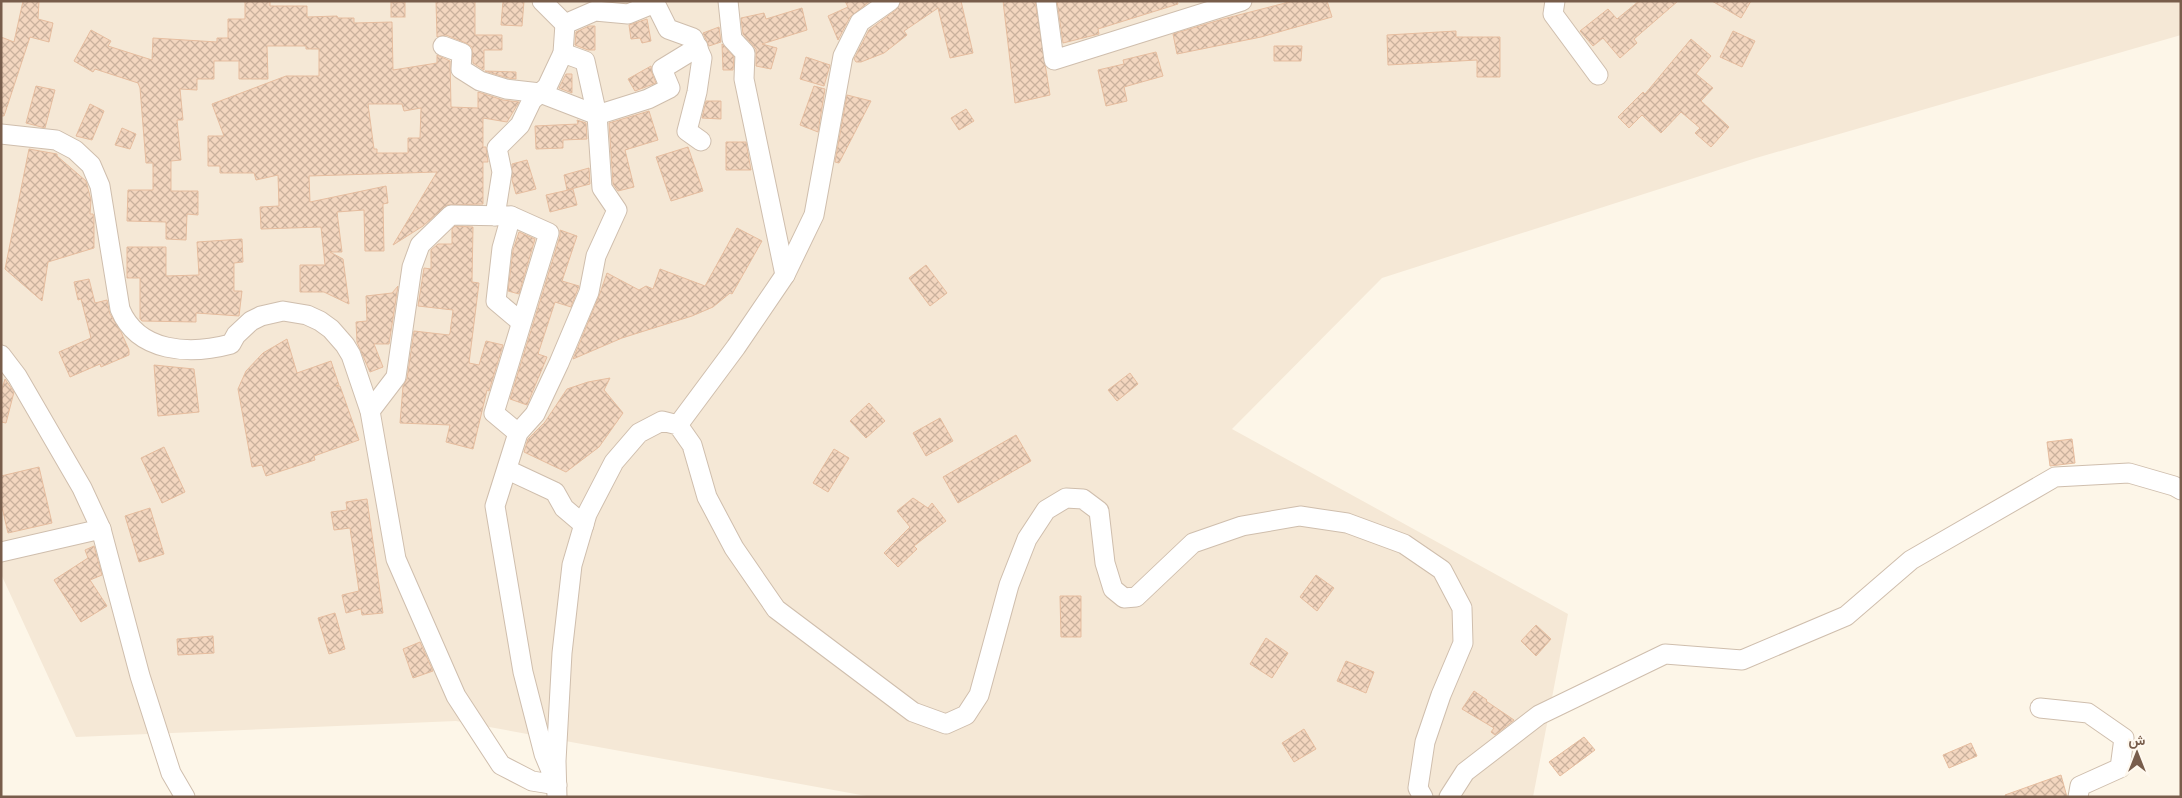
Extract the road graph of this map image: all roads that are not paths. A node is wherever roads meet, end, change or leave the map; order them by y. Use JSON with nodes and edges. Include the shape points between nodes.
{"nodes":[{"id":1,"x":542,"y":1,"type":"edge"},
{"id":2,"x":728,"y":1,"type":"edge"},
{"id":3,"x":1046,"y":1,"type":"edge"},
{"id":4,"x":1555,"y":1,"type":"edge"},
{"id":5,"x":887,"y":2,"type":"edge"},
{"id":6,"x":1231,"y":2,"type":"edge"},
{"id":7,"x":596,"y":6,"type":"edge"},
{"id":8,"x":565,"y":24,"type":"junction"},
{"id":9,"x":443,"y":46,"type":"dead end"},
{"id":10,"x":698,"y":47,"type":"junction"},
{"id":11,"x":564,"y":53,"type":"junction"},
{"id":12,"x":1598,"y":75,"type":"dead end"},
{"id":13,"x":540,"y":93,"type":"junction"},
{"id":14,"x":597,"y":115,"type":"junction"},
{"id":15,"x":1,"y":134,"type":"edge"},
{"id":16,"x":701,"y":141,"type":"dead end"},
{"id":17,"x":503,"y":216,"type":"junction"},
{"id":18,"x":784,"y":275,"type":"junction"},
{"id":19,"x":521,"y":322,"type":"junction"},
{"id":20,"x":1,"y":355,"type":"edge"},
{"id":21,"x":370,"y":411,"type":"junction"},
{"id":22,"x":678,"y":425,"type":"junction"},
{"id":23,"x":518,"y":433,"type":"junction"},
{"id":24,"x":508,"y":470,"type":"junction"},
{"id":25,"x":2181,"y":490,"type":"edge"},
{"id":26,"x":584,"y":525,"type":"junction"},
{"id":27,"x":101,"y":529,"type":"junction"},
{"id":28,"x":1,"y":552,"type":"edge"},
{"id":29,"x":2040,"y":708,"type":"dead end"},
{"id":30,"x":557,"y":791,"type":"edge"},
{"id":31,"x":185,"y":797,"type":"edge"},
{"id":32,"x":1423,"y":797,"type":"edge"},
{"id":33,"x":1448,"y":797,"type":"edge"},
{"id":34,"x":2078,"y":797,"type":"edge"}],
"edges":[{"from":1,"to":8,"type":"street"},
{"from":2,"to":18,"type":"street","via":[[732,39],[746,53],[744,79]]},
{"from":3,"to":6,"type":"street","via":[[1054,60]]},
{"from":4,"to":12,"type":"street","via":[[1553,14]]},
{"from":5,"to":18,"type":"street","via":[[860,22],[843,56],[814,215]]},
{"from":7,"to":8,"type":"street"},
{"from":7,"to":10,"type":"street","via":[[628,14],[655,3],[668,29],[693,38]]},
{"from":8,"to":11,"type":"street"},
{"from":9,"to":13,"type":"street","via":[[462,53],[461,69],[480,81],[506,89]]},
{"from":10,"to":14,"type":"street","via":[[662,69],[670,88],[648,99]]},
{"from":10,"to":16,"type":"street","via":[[702,58],[687,131]]},
{"from":11,"to":13,"type":"street","via":[[548,87]]},
{"from":11,"to":14,"type":"street","via":[[585,61]]},
{"from":13,"to":14,"type":"street"},
{"from":13,"to":17,"type":"street","via":[[532,100],[520,125],[497,148],[502,172]]},
{"from":14,"to":23,"type":"street","via":[[602,188],[617,210],[596,256],[589,292],[559,363],[535,414]]},
{"from":15,"to":21,"type":"street","via":[[56,140],[75,150],[91,165],[100,186],[120,309],[136,334],[152,343],[202,350],[231,344],[243,328],[261,316],[283,311],[307,315],[331,328],[351,354]]},
{"from":17,"to":19,"type":"street","via":[[496,301]]},
{"from":17,"to":19,"type":"street","via":[[549,233]]},
{"from":17,"to":21,"type":"street","via":[[451,215],[420,245],[412,267],[396,377]]},
{"from":18,"to":22,"type":"street"},
{"from":19,"to":23,"type":"street","via":[[494,413]]},
{"from":20,"to":27,"type":"street","via":[[17,376],[82,488]]},
{"from":21,"to":30,"type":"street","via":[[396,559],[456,696],[501,766]]},
{"from":22,"to":26,"type":"street","via":[[662,421],[639,433],[614,462]]},
{"from":22,"to":32,"type":"street","via":[[692,444],[707,497],[734,548],[776,609],[913,712],[946,724],[966,715],[979,696],[1009,585],[1027,539],[1046,510],[1066,498],[1084,499],[1100,511],[1105,563],[1113,589],[1124,598],[1136,597],[1193,543],[1242,526],[1300,516],[1348,523],[1404,544],[1442,570],[1462,608],[1463,643],[1425,742],[1418,788]]},
{"from":23,"to":24,"type":"street"},
{"from":24,"to":26,"type":"street","via":[[555,492],[564,508]]},
{"from":24,"to":30,"type":"street","via":[[495,506],[523,672]]},
{"from":25,"to":33,"type":"street","via":[[2129,473],[2055,477],[1911,560],[1846,616],[1742,660],[1665,654],[1539,715],[1465,772]]},
{"from":26,"to":30,"type":"street","via":[[572,565],[562,653]]},
{"from":27,"to":28,"type":"street"},
{"from":27,"to":31,"type":"street","via":[[140,676],[171,772]]},
{"from":29,"to":34,"type":"street","via":[[2088,713],[2124,738],[2120,768],[2080,786]]}]}
